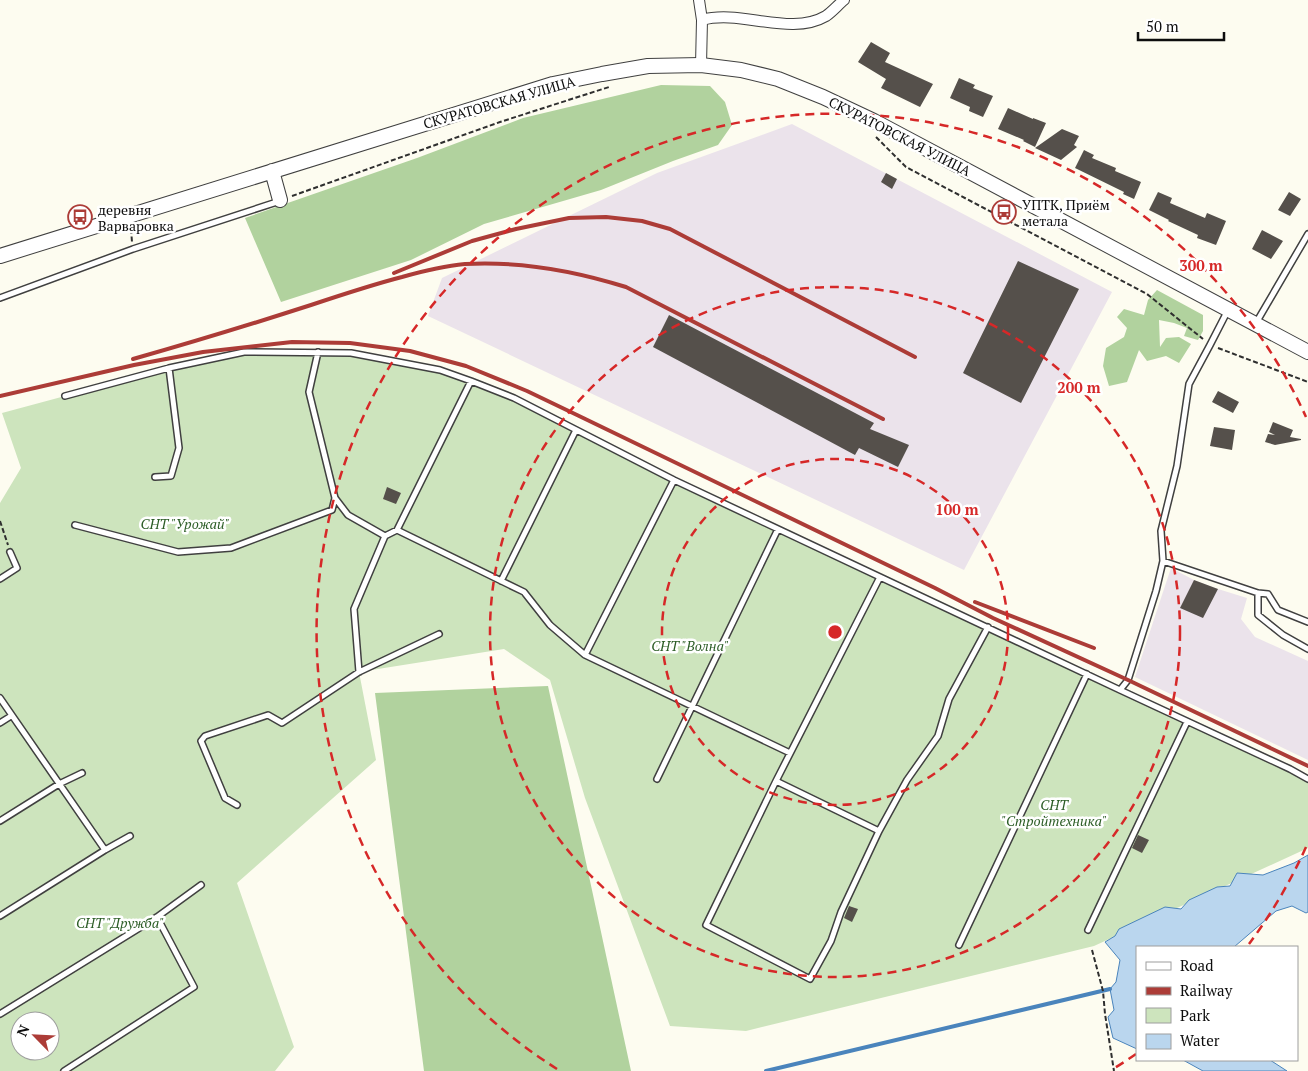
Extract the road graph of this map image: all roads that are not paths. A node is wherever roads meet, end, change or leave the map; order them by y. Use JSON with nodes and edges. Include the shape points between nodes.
{"nodes":[{"id":1,"x":699,"y":0,"type":"edge"},
{"id":2,"x":844,"y":0,"type":"edge"},
{"id":3,"x":702,"y":20,"type":"junction"},
{"id":4,"x":701,"y":65,"type":"junction"},
{"id":5,"x":272,"y":171,"type":"junction"},
{"id":6,"x":280,"y":200,"type":"joint"},
{"id":7,"x":1308,"y":234,"type":"edge"},
{"id":8,"x":0,"y":256,"type":"edge"},
{"id":9,"x":0,"y":298,"type":"edge"},
{"id":10,"x":1228,"y":309,"type":"junction"},
{"id":11,"x":1255,"y":324,"type":"junction"},
{"id":12,"x":318,"y":352,"type":"junction"},
{"id":13,"x":1308,"y":352,"type":"edge"},
{"id":14,"x":169,"y":368,"type":"junction"},
{"id":15,"x":471,"y":381,"type":"junction"},
{"id":16,"x":65,"y":396,"type":"dead end"},
{"id":17,"x":576,"y":430,"type":"junction"},
{"id":18,"x":156,"y":477,"type":"dead end"},
{"id":19,"x":674,"y":480,"type":"junction"},
{"id":20,"x":335,"y":498,"type":"junction"},
{"id":21,"x":75,"y":525,"type":"dead end"},
{"id":22,"x":778,"y":529,"type":"junction"},
{"id":23,"x":398,"y":530,"type":"junction"},
{"id":24,"x":385,"y":536,"type":"junction"},
{"id":25,"x":10,"y":552,"type":"road end"},
{"id":26,"x":1163,"y":561,"type":"junction"},
{"id":27,"x":880,"y":576,"type":"junction"},
{"id":28,"x":0,"y":579,"type":"edge"},
{"id":29,"x":501,"y":581,"type":"junction"},
{"id":30,"x":1258,"y":593,"type":"junction"},
{"id":31,"x":1308,"y":622,"type":"edge"},
{"id":32,"x":988,"y":627,"type":"junction"},
{"id":33,"x":439,"y":634,"type":"dead end"},
{"id":34,"x":1308,"y":649,"type":"edge"},
{"id":35,"x":585,"y":655,"type":"junction"},
{"id":36,"x":359,"y":672,"type":"junction"},
{"id":37,"x":1087,"y":674,"type":"junction"},
{"id":38,"x":1120,"y":690,"type":"junction"},
{"id":39,"x":0,"y":698,"type":"edge"},
{"id":40,"x":692,"y":707,"type":"junction"},
{"id":41,"x":11,"y":716,"type":"junction"},
{"id":42,"x":1187,"y":722,"type":"junction"},
{"id":43,"x":0,"y":723,"type":"edge"},
{"id":44,"x":790,"y":753,"type":"junction"},
{"id":45,"x":82,"y":773,"type":"dead end"},
{"id":46,"x":657,"y":779,"type":"dead end"},
{"id":47,"x":1308,"y":779,"type":"edge"},
{"id":48,"x":776,"y":781,"type":"junction"},
{"id":49,"x":59,"y":784,"type":"junction"},
{"id":50,"x":236,"y":805,"type":"dead end"},
{"id":51,"x":0,"y":821,"type":"edge"},
{"id":52,"x":879,"y":831,"type":"junction"},
{"id":53,"x":130,"y":836,"type":"dead end"},
{"id":54,"x":105,"y":850,"type":"junction"},
{"id":55,"x":201,"y":885,"type":"dead end"},
{"id":56,"x":0,"y":916,"type":"edge"},
{"id":57,"x":158,"y":918,"type":"junction"},
{"id":58,"x":1088,"y":930,"type":"dead end"},
{"id":59,"x":959,"y":945,"type":"dead end"},
{"id":60,"x":0,"y":1014,"type":"edge"},
{"id":61,"x":64,"y":1071,"type":"edge"}],
"edges":[{"from":1,"to":3,"type":"street"},
{"from":2,"to":3,"type":"street","via":[[826,16],[810,22],[793,24],[713,17]]},
{"from":3,"to":4,"type":"street"},
{"from":4,"to":5,"type":"street","name":"СКУРАТОВСКАЯ УЛИЦА","via":[[648,66],[553,84]]},
{"from":4,"to":10,"type":"street","name":"СКУРАТОВСКАЯ УЛИЦА","via":[[778,79],[824,97],[883,125]]},
{"from":5,"to":6,"type":"street"},
{"from":5,"to":8,"type":"street","name":"СКУРАТОВСКАЯ УЛИЦА"},
{"from":6,"to":9,"type":"lane"},
{"from":7,"to":11,"type":"lane"},
{"from":10,"to":11,"type":"street","name":"СКУРАТОВСКАЯ УЛИЦА"},
{"from":10,"to":26,"type":"lane","via":[[1188,384],[1177,466],[1161,531]]},
{"from":11,"to":13,"type":"street","name":"СКУРАТОВСКАЯ УЛИЦА"},
{"from":12,"to":14,"type":"lane","via":[[244,352]]},
{"from":12,"to":15,"type":"lane","via":[[351,353],[440,370]]},
{"from":12,"to":20,"type":"lane","via":[[309,392]]},
{"from":14,"to":16,"type":"lane"},
{"from":14,"to":18,"type":"lane","via":[[179,448],[171,476]]},
{"from":15,"to":17,"type":"lane","via":[[514,398]]},
{"from":15,"to":23,"type":"lane"},
{"from":17,"to":19,"type":"lane"},
{"from":17,"to":29,"type":"lane"},
{"from":19,"to":22,"type":"lane"},
{"from":19,"to":35,"type":"lane"},
{"from":20,"to":21,"type":"lane","via":[[332,510],[231,548],[178,552]]},
{"from":20,"to":24,"type":"lane","via":[[348,515]]},
{"from":22,"to":27,"type":"lane"},
{"from":22,"to":40,"type":"lane"},
{"from":23,"to":24,"type":"lane"},
{"from":23,"to":29,"type":"lane"},
{"from":24,"to":36,"type":"lane","via":[[354,609]]},
{"from":25,"to":28,"type":"lane","via":[[17,568]]},
{"from":26,"to":30,"type":"lane"},
{"from":26,"to":38,"type":"lane","via":[[1128,680]]},
{"from":27,"to":32,"type":"lane"},
{"from":27,"to":44,"type":"lane"},
{"from":29,"to":35,"type":"lane","via":[[524,592],[550,625]]},
{"from":30,"to":31,"type":"lane","via":[[1268,594],[1278,610]]},
{"from":30,"to":34,"type":"lane","via":[[1258,615]]},
{"from":32,"to":37,"type":"lane"},
{"from":32,"to":52,"type":"lane","via":[[949,699],[938,736],[907,780]]},
{"from":33,"to":36,"type":"lane"},
{"from":35,"to":40,"type":"lane"},
{"from":36,"to":50,"type":"lane","via":[[282,723],[268,715],[205,736],[201,741],[225,798]]},
{"from":37,"to":38,"type":"lane"},
{"from":37,"to":59,"type":"lane"},
{"from":38,"to":42,"type":"lane"},
{"from":39,"to":41,"type":"lane"},
{"from":40,"to":44,"type":"lane"},
{"from":40,"to":46,"type":"lane"},
{"from":41,"to":43,"type":"lane"},
{"from":41,"to":49,"type":"lane"},
{"from":42,"to":47,"type":"lane"},
{"from":42,"to":58,"type":"lane"},
{"from":44,"to":48,"type":"lane"},
{"from":45,"to":49,"type":"lane"},
{"from":48,"to":52,"type":"lane"},
{"from":48,"to":52,"type":"lane","via":[[706,925],[810,979],[831,941]]},
{"from":49,"to":51,"type":"lane"},
{"from":49,"to":54,"type":"lane"},
{"from":53,"to":54,"type":"lane"},
{"from":54,"to":56,"type":"lane"},
{"from":55,"to":57,"type":"lane"},
{"from":57,"to":60,"type":"lane"},
{"from":57,"to":61,"type":"lane","via":[[194,987]]}]}
